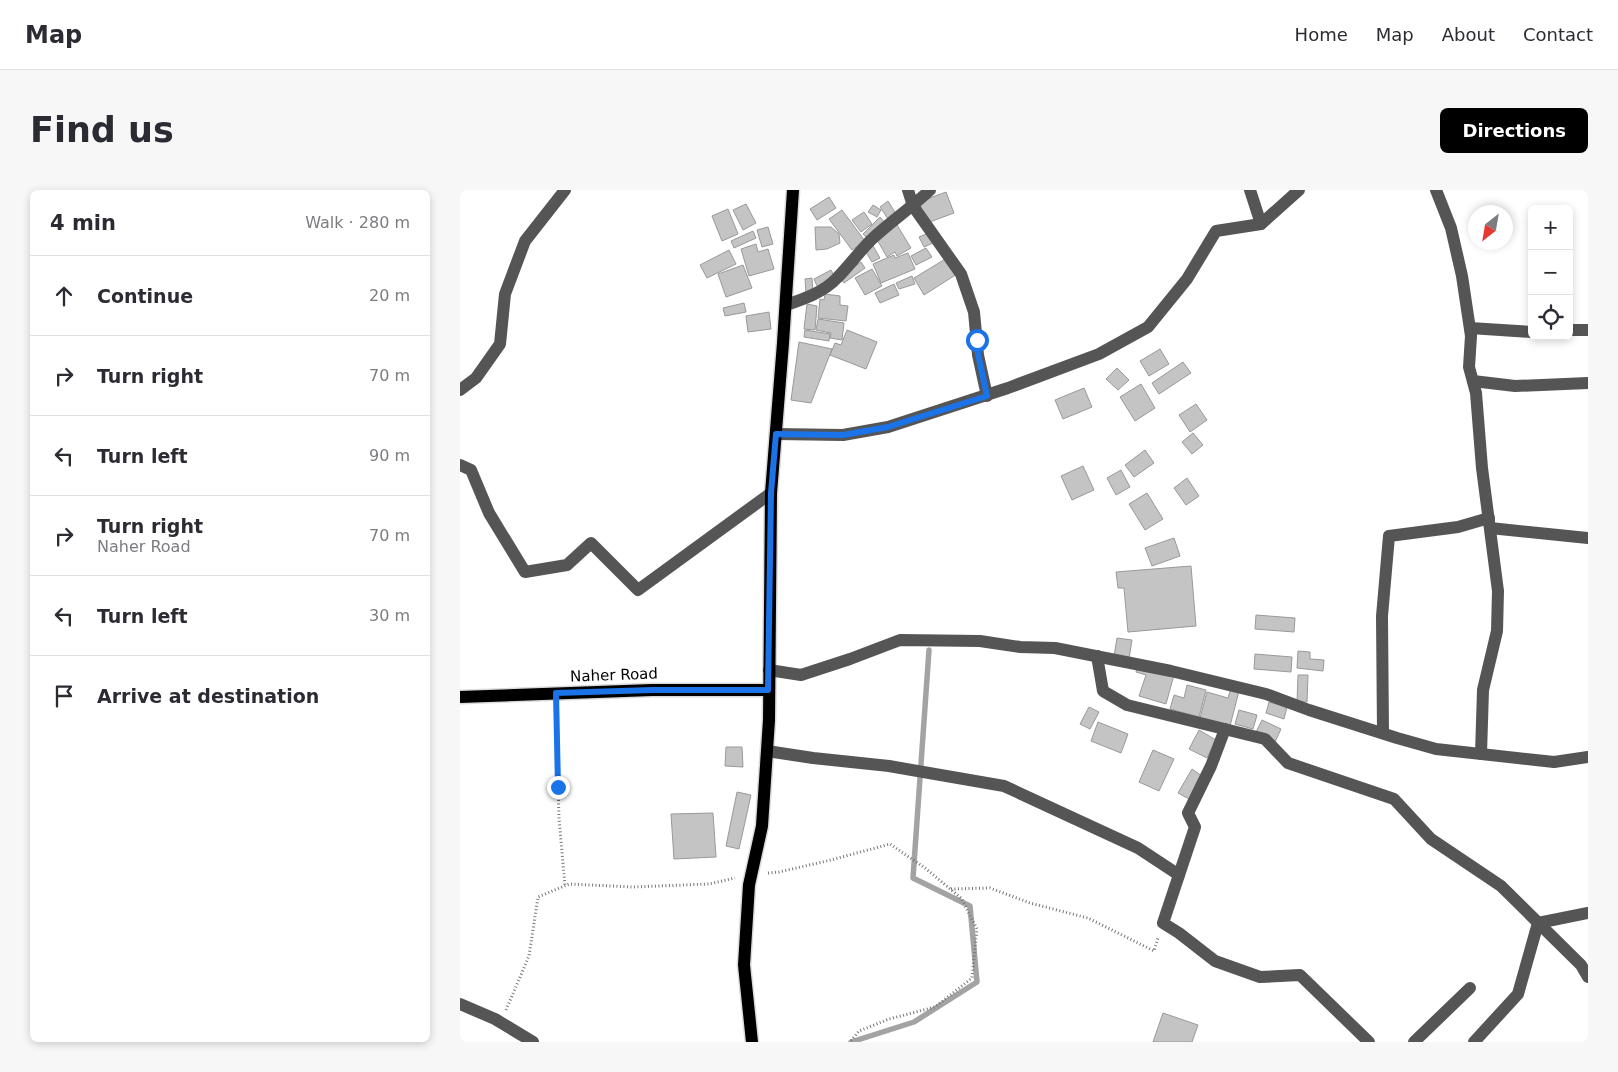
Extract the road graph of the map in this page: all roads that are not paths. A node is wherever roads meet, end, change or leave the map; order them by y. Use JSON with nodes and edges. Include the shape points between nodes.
{"nodes":[{"id":1,"x":565,"y":190,"type":"edge"},
{"id":2,"x":793,"y":190,"type":"edge"},
{"id":3,"x":908,"y":190,"type":"edge"},
{"id":4,"x":930,"y":190,"type":"edge"},
{"id":5,"x":1250,"y":190,"type":"edge"},
{"id":6,"x":1299,"y":190,"type":"edge"},
{"id":7,"x":1436,"y":190,"type":"edge"},
{"id":8,"x":913,"y":206,"type":"junction"},
{"id":9,"x":1261,"y":224,"type":"junction"},
{"id":10,"x":786,"y":305,"type":"junction"},
{"id":11,"x":1470,"y":328,"type":"junction"},
{"id":12,"x":1573,"y":330,"type":"edge"},
{"id":13,"x":1588,"y":330,"type":"edge"},
{"id":14,"x":1528,"y":332,"type":"edge"},
{"id":15,"x":1473,"y":381,"type":"junction"},
{"id":16,"x":1588,"y":383,"type":"edge"},
{"id":17,"x":460,"y":390,"type":"edge"},
{"id":18,"x":987,"y":396,"type":"junction"},
{"id":19,"x":776,"y":434,"type":"junction"},
{"id":20,"x":460,"y":465,"type":"edge"},
{"id":21,"x":771,"y":493,"type":"junction"},
{"id":22,"x":1489,"y":523,"type":"junction"},
{"id":23,"x":1588,"y":538,"type":"edge"},
{"id":24,"x":1097,"y":656,"type":"junction"},
{"id":25,"x":769,"y":670,"type":"junction"},
{"id":26,"x":768,"y":690,"type":"junction"},
{"id":27,"x":460,"y":696,"type":"edge"},
{"id":28,"x":1225,"y":729,"type":"junction"},
{"id":29,"x":1383,"y":733,"type":"junction"},
{"id":30,"x":767,"y":751,"type":"junction"},
{"id":31,"x":1481,"y":754,"type":"junction"},
{"id":32,"x":1588,"y":757,"type":"edge"},
{"id":33,"x":1179,"y":875,"type":"junction"},
{"id":34,"x":1588,"y":913,"type":"edge"},
{"id":35,"x":1538,"y":923,"type":"junction"},
{"id":36,"x":1588,"y":977,"type":"edge"},
{"id":37,"x":1470,"y":988,"type":"dead end"},
{"id":38,"x":460,"y":1004,"type":"edge"},
{"id":39,"x":533,"y":1042,"type":"edge"},
{"id":40,"x":752,"y":1042,"type":"edge"},
{"id":41,"x":1369,"y":1042,"type":"edge"},
{"id":42,"x":1414,"y":1042,"type":"edge"},
{"id":43,"x":1474,"y":1042,"type":"edge"}],
"edges":[{"from":1,"to":17,"type":"street","via":[[526,241],[505,294],[500,344],[476,378]]},
{"from":2,"to":10,"type":"main road"},
{"from":3,"to":8,"type":"street"},
{"from":4,"to":8,"type":"street"},
{"from":5,"to":9,"type":"street"},
{"from":6,"to":9,"type":"street"},
{"from":7,"to":11,"type":"street","via":[[1451,228]]},
{"from":8,"to":10,"type":"street","via":[[870,242],[836,280],[806,298]]},
{"from":8,"to":18,"type":"street","via":[[961,274],[974,312]]},
{"from":9,"to":18,"type":"street","via":[[1216,231],[1187,279],[1148,327],[1098,354]]},
{"from":10,"to":19,"type":"main road"},
{"from":11,"to":14,"type":"street"},
{"from":11,"to":15,"type":"street","via":[[1469,367]]},
{"from":12,"to":13,"type":"street"},
{"from":15,"to":16,"type":"street","via":[[1516,386]]},
{"from":15,"to":22,"type":"street"},
{"from":18,"to":19,"type":"street","via":[[888,427],[843,435]]},
{"from":19,"to":21,"type":"main road"},
{"from":20,"to":21,"type":"street","via":[[471,470],[489,513],[525,572],[567,565],[590,543],[638,590]]},
{"from":21,"to":25,"type":"main road"},
{"from":22,"to":23,"type":"street"},
{"from":22,"to":29,"type":"street","via":[[1389,536],[1382,616]]},
{"from":22,"to":31,"type":"street","via":[[1498,591],[1497,631],[1483,690]]},
{"from":24,"to":25,"type":"street","via":[[1056,648],[980,641],[900,640],[801,675]]},
{"from":24,"to":28,"type":"street","via":[[1103,691],[1127,705]]},
{"from":24,"to":29,"type":"street","via":[[1266,694]]},
{"from":25,"to":26,"type":"main road"},
{"from":26,"to":27,"type":"main road","name":"Naher Road"},
{"from":26,"to":30,"type":"main road"},
{"from":28,"to":33,"type":"street","via":[[1188,812],[1195,827]]},
{"from":28,"to":35,"type":"street","via":[[1265,739],[1288,763],[1394,799],[1431,839],[1501,886]]},
{"from":29,"to":31,"type":"street","via":[[1436,748]]},
{"from":30,"to":33,"type":"street","via":[[889,766],[1004,786],[1138,848]]},
{"from":30,"to":40,"type":"main road","via":[[762,826],[749,885],[744,965]]},
{"from":31,"to":32,"type":"street","via":[[1554,762]]},
{"from":33,"to":41,"type":"street","via":[[1163,923],[1215,961],[1260,977],[1300,975]]},
{"from":34,"to":35,"type":"street"},
{"from":35,"to":36,"type":"street"},
{"from":35,"to":43,"type":"street","via":[[1518,994]]},
{"from":37,"to":42,"type":"street"},
{"from":38,"to":39,"type":"street"}]}
